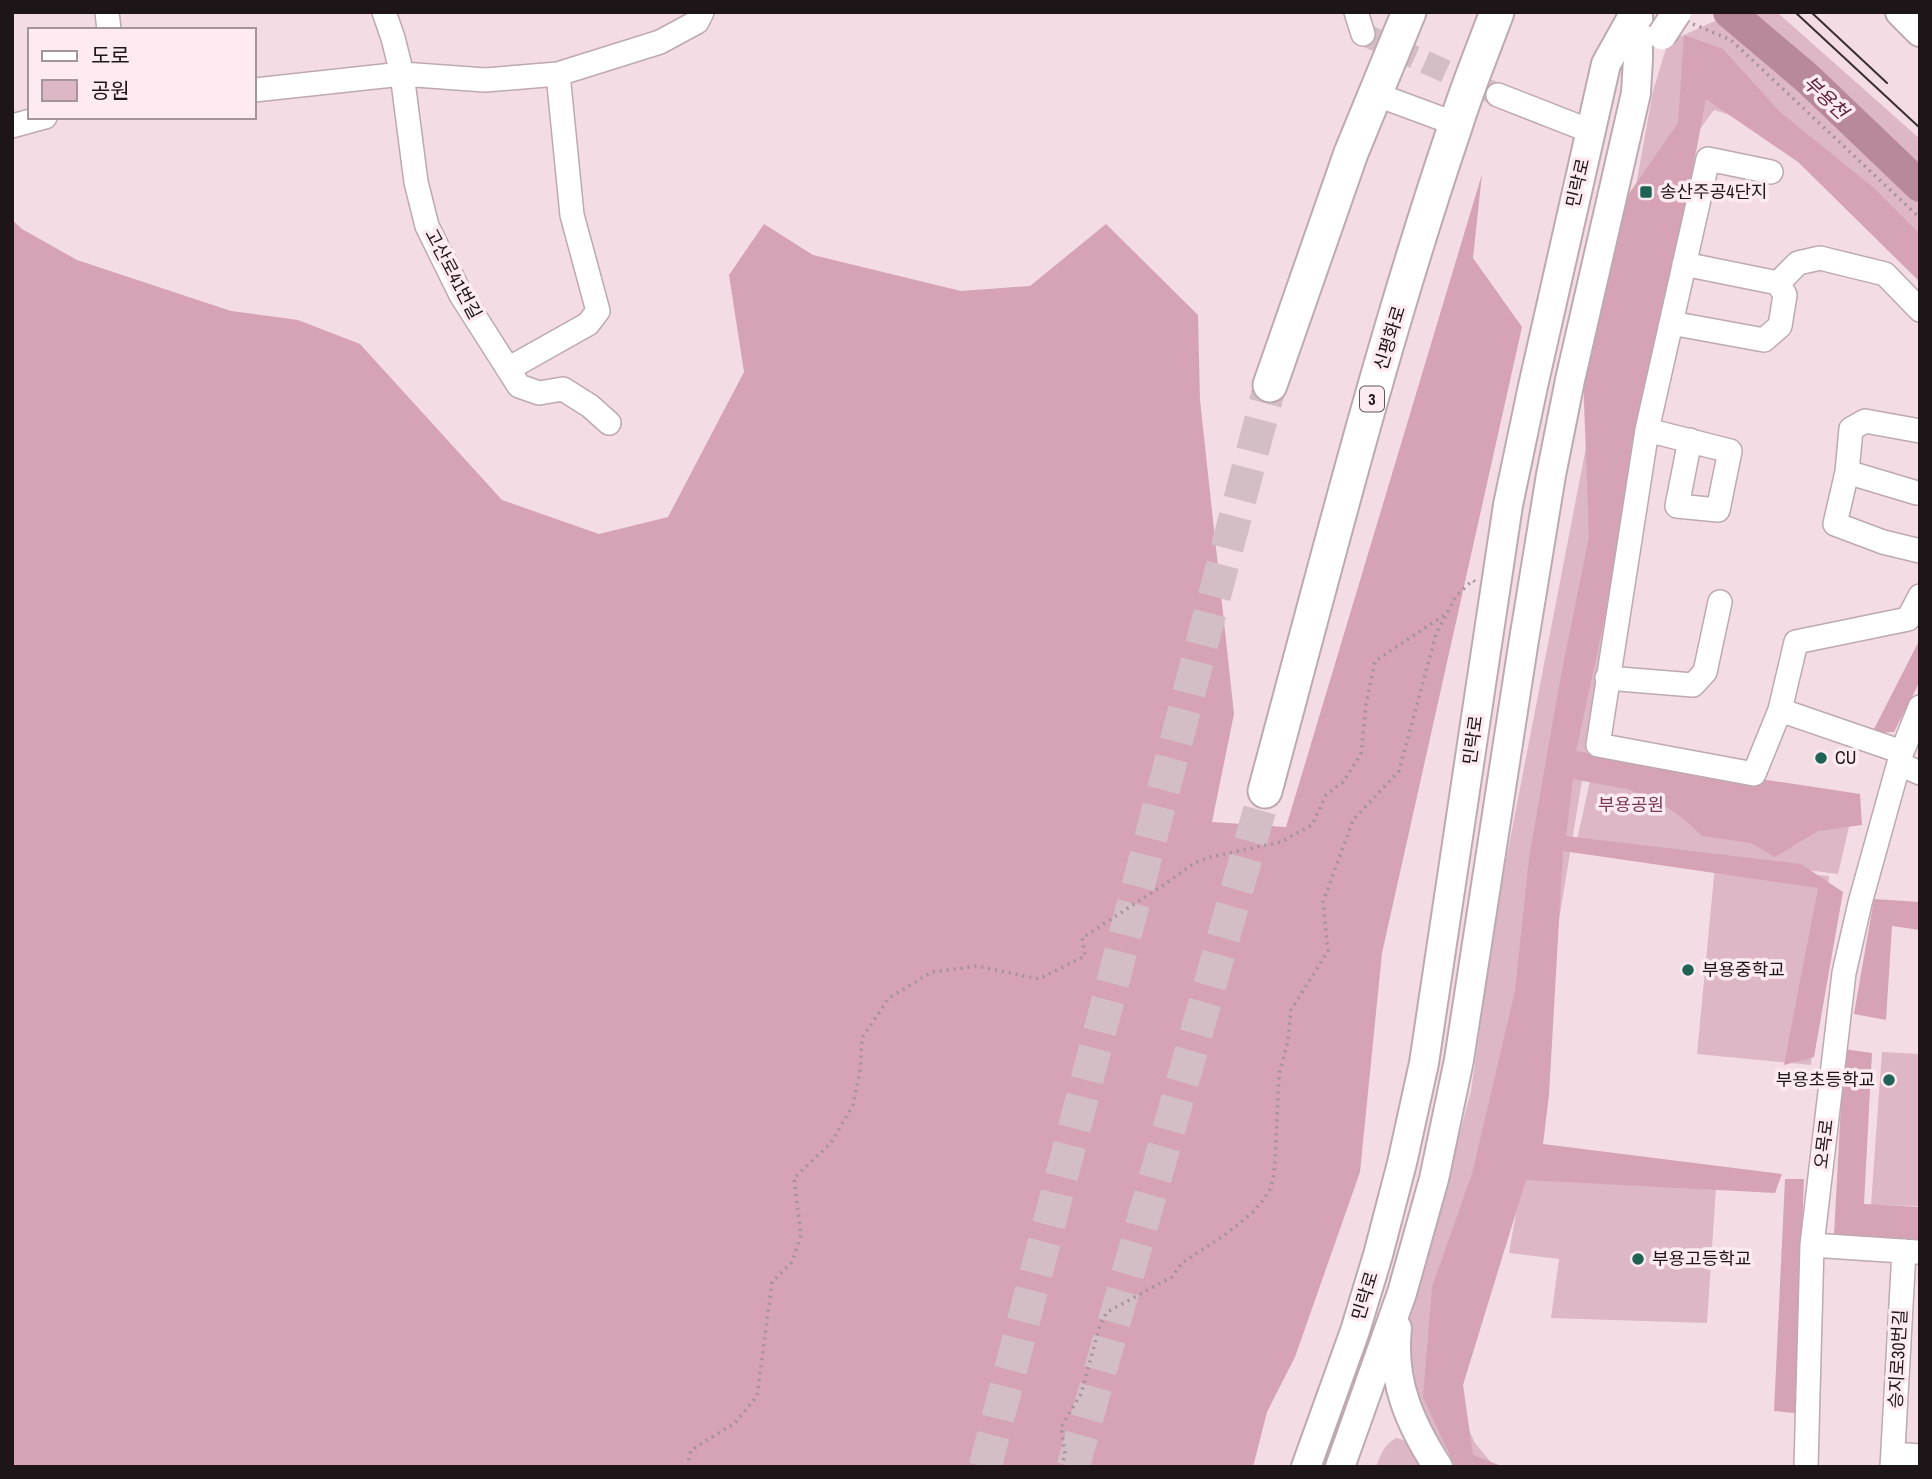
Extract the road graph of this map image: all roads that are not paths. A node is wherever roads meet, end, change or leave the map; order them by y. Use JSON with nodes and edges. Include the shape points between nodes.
{"nodes":[{"id":1,"x":384,"y":12,"type":"edge"},
{"id":2,"x":702,"y":12,"type":"edge"},
{"id":3,"x":1409,"y":12,"type":"edge"},
{"id":4,"x":1497,"y":12,"type":"edge"},
{"id":5,"x":1636,"y":12,"type":"edge"},
{"id":6,"x":1900,"y":12,"type":"edge"},
{"id":7,"x":1676,"y":23,"type":"edge"},
{"id":8,"x":1920,"y":32,"type":"edge"},
{"id":9,"x":402,"y":74,"type":"junction"},
{"id":10,"x":558,"y":74,"type":"junction"},
{"id":11,"x":256,"y":90,"type":"edge"},
{"id":12,"x":1636,"y":93,"type":"junction"},
{"id":13,"x":1374,"y":94,"type":"junction"},
{"id":14,"x":1499,"y":95,"type":"tunnel mouth"},
{"id":15,"x":38,"y":119,"type":"edge"},
{"id":16,"x":1456,"y":124,"type":"junction"},
{"id":17,"x":12,"y":126,"type":"edge"},
{"id":18,"x":1590,"y":131,"type":"junction"},
{"id":19,"x":1771,"y":172,"type":"dead end"},
{"id":20,"x":1685,"y":264,"type":"junction"},
{"id":21,"x":1778,"y":283,"type":"junction"},
{"id":22,"x":1920,"y":310,"type":"edge"},
{"id":23,"x":1671,"y":323,"type":"junction"},
{"id":24,"x":508,"y":369,"type":"junction"},
{"id":25,"x":1270,"y":385,"type":"tunnel mouth"},
{"id":26,"x":609,"y":423,"type":"dead end"},
{"id":27,"x":1647,"y":430,"type":"junction"},
{"id":28,"x":1920,"y":431,"type":"edge"},
{"id":29,"x":1690,"y":440,"type":"dead end"},
{"id":30,"x":1847,"y":472,"type":"junction"},
{"id":31,"x":1920,"y":493,"type":"edge"},
{"id":32,"x":1920,"y":551,"type":"edge"},
{"id":33,"x":1920,"y":596,"type":"edge"},
{"id":34,"x":1720,"y":602,"type":"dead end"},
{"id":35,"x":1607,"y":678,"type":"junction"},
{"id":36,"x":1920,"y":707,"type":"edge"},
{"id":37,"x":1780,"y":710,"type":"junction"},
{"id":38,"x":1907,"y":763,"type":"edge"},
{"id":39,"x":1265,"y":791,"type":"tunnel mouth"},
{"id":40,"x":1812,"y":1245,"type":"junction"},
{"id":41,"x":1912,"y":1252,"type":"edge"},
{"id":42,"x":1402,"y":1293,"type":"junction"},
{"id":43,"x":1909,"y":1352,"type":"edge"},
{"id":44,"x":1920,"y":1456,"type":"edge"},
{"id":45,"x":1892,"y":1461,"type":"edge"},
{"id":46,"x":1306,"y":1467,"type":"edge"},
{"id":47,"x":1340,"y":1467,"type":"edge"},
{"id":48,"x":1438,"y":1467,"type":"edge"},
{"id":49,"x":1806,"y":1467,"type":"edge"}],
"edges":[{"from":1,"to":9,"type":"street","name":"고산로41번길"},
{"from":2,"to":10,"type":"street","via":[[697,22],[660,42]]},
{"from":3,"to":13,"type":"highway"},
{"from":4,"to":16,"type":"highway","name":"신평화로","number":"3"},
{"from":5,"to":12,"type":"main road","name":"민락로"},
{"from":5,"to":18,"type":"main road","name":"민락로","via":[[1606,64]]},
{"from":6,"to":8,"type":"main road"},
{"from":7,"to":12,"type":"main road"},
{"from":9,"to":10,"type":"street","via":[[485,80]]},
{"from":9,"to":11,"type":"street"},
{"from":9,"to":24,"type":"street","name":"고산로41번길","via":[[416,182],[427,226],[461,295]]},
{"from":10,"to":24,"type":"street","via":[[572,215],[598,311],[588,324]]},
{"from":12,"to":42,"type":"main road","name":"민락로","via":[[1551,475],[1459,1059],[1434,1178]]},
{"from":13,"to":16,"type":"street"},
{"from":13,"to":25,"type":"highway"},
{"from":14,"to":18,"type":"street"},
{"from":15,"to":17,"type":"street"},
{"from":16,"to":39,"type":"highway","name":"신평화로","number":"3","via":[[1371,402]]},
{"from":18,"to":46,"type":"main road","name":"민락로","via":[[1516,465],[1424,1063],[1378,1255]]},
{"from":19,"to":20,"type":"street","via":[[1708,159]]},
{"from":20,"to":21,"type":"street"},
{"from":20,"to":23,"type":"street"},
{"from":21,"to":22,"type":"street","via":[[1798,263],[1820,258],[1885,274]]},
{"from":21,"to":23,"type":"street","via":[[1785,295],[1780,326],[1764,340]]},
{"from":23,"to":27,"type":"street"},
{"from":24,"to":26,"type":"street","name":"고산로41번길","via":[[519,386],[540,393],[563,390]]},
{"from":27,"to":29,"type":"street"},
{"from":27,"to":35,"type":"street"},
{"from":28,"to":30,"type":"street","via":[[1865,421],[1851,429]]},
{"from":30,"to":31,"type":"street"},
{"from":30,"to":32,"type":"street","via":[[1835,524]]},
{"from":33,"to":37,"type":"street","via":[[1908,619],[1796,642]]},
{"from":34,"to":35,"type":"street","via":[[1705,673],[1693,685]]},
{"from":35,"to":37,"type":"street","via":[[1598,745],[1754,774]]},
{"from":36,"to":38,"type":"street","name":"오목로"},
{"from":37,"to":38,"type":"street"},
{"from":38,"to":40,"type":"street","name":"오목로","via":[[1860,902],[1844,973]]},
{"from":40,"to":41,"type":"street"},
{"from":40,"to":49,"type":"street","name":"오목로"},
{"from":41,"to":43,"type":"street","name":"승지로30번길"},
{"from":42,"to":47,"type":"main road","name":"민락로"},
{"from":42,"to":48,"type":"main road","via":[[1396,1338],[1400,1391]]},
{"from":43,"to":45,"type":"street","name":"승지로30번길"},
{"from":44,"to":45,"type":"street"}]}
